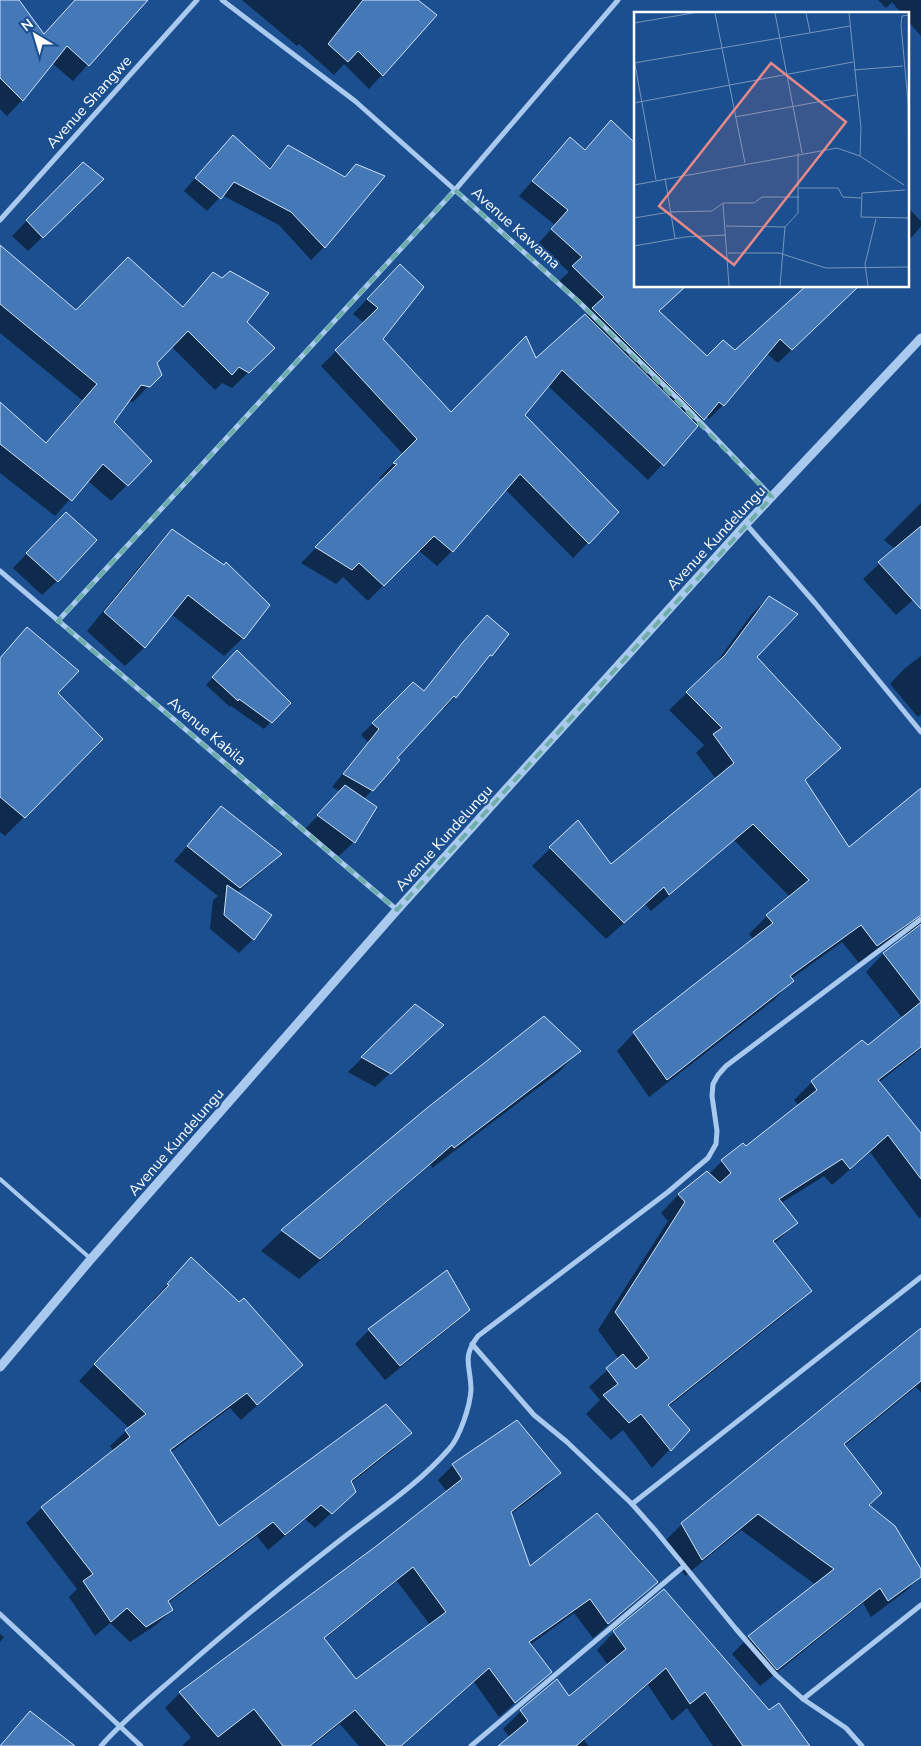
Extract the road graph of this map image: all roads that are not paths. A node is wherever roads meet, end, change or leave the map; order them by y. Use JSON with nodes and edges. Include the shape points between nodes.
{"nodes":[{"id":1,"x":197,"y":0,"type":"edge"},
{"id":2,"x":222,"y":0,"type":"edge"},
{"id":3,"x":618,"y":0,"type":"edge"},
{"id":4,"x":455,"y":190,"type":"junction"},
{"id":5,"x":0,"y":220,"type":"edge"},
{"id":6,"x":921,"y":338,"type":"edge"},
{"id":7,"x":772,"y":497,"type":"junction"},
{"id":8,"x":746,"y":524,"type":"junction"},
{"id":9,"x":0,"y":571,"type":"edge"},
{"id":10,"x":58,"y":621,"type":"junction"},
{"id":11,"x":921,"y":732,"type":"edge"},
{"id":12,"x":397,"y":910,"type":"junction"},
{"id":13,"x":921,"y":919,"type":"edge"},
{"id":14,"x":0,"y":1180,"type":"edge"},
{"id":15,"x":91,"y":1259,"type":"junction"},
{"id":16,"x":921,"y":1277,"type":"edge"},
{"id":17,"x":472,"y":1344,"type":"junction"},
{"id":18,"x":0,"y":1367,"type":"edge"},
{"id":19,"x":632,"y":1504,"type":"junction"},
{"id":20,"x":684,"y":1566,"type":"junction"},
{"id":21,"x":921,"y":1605,"type":"edge"},
{"id":22,"x":0,"y":1614,"type":"edge"},
{"id":23,"x":804,"y":1699,"type":"junction"},
{"id":24,"x":118,"y":1726,"type":"junction"},
{"id":25,"x":101,"y":1746,"type":"edge"},
{"id":26,"x":141,"y":1746,"type":"edge"},
{"id":27,"x":471,"y":1746,"type":"edge"},
{"id":28,"x":862,"y":1746,"type":"edge"}],
"edges":[{"from":1,"to":5,"type":"street","name":"Avenue Shangwe"},
{"from":2,"to":4,"type":"street","name":"Avenue Kawama","via":[[355,101]]},
{"from":3,"to":4,"type":"street"},
{"from":4,"to":7,"type":"street","name":"Avenue Kawama","via":[[579,302]]},
{"from":4,"to":10,"type":"street"},
{"from":6,"to":7,"type":"street","name":"Avenue Kundelungu"},
{"from":7,"to":8,"type":"street","name":"Avenue Kundelungu"},
{"from":8,"to":11,"type":"street"},
{"from":8,"to":12,"type":"street","name":"Avenue Kundelungu"},
{"from":9,"to":10,"type":"street","name":"Avenue Kabila"},
{"from":10,"to":12,"type":"street","name":"Avenue Kabila"},
{"from":12,"to":15,"type":"street","name":"Avenue Kundelungu"},
{"from":13,"to":17,"type":"street","via":[[726,1066],[713,1084],[718,1131],[716,1144],[708,1158],[484,1331]]},
{"from":14,"to":15,"type":"lane"},
{"from":15,"to":18,"type":"street","name":"Avenue Kundelungu"},
{"from":16,"to":19,"type":"street"},
{"from":17,"to":19,"type":"street","via":[[534,1415]]},
{"from":17,"to":24,"type":"street","via":[[466,1362],[471,1390],[463,1422],[451,1447],[432,1469],[209,1647]]},
{"from":19,"to":20,"type":"street"},
{"from":20,"to":23,"type":"street","via":[[765,1662]]},
{"from":20,"to":27,"type":"street"},
{"from":21,"to":23,"type":"street"},
{"from":22,"to":24,"type":"street"},
{"from":23,"to":28,"type":"street","via":[[846,1728]]},
{"from":24,"to":25,"type":"street"},
{"from":24,"to":26,"type":"street"}]}
